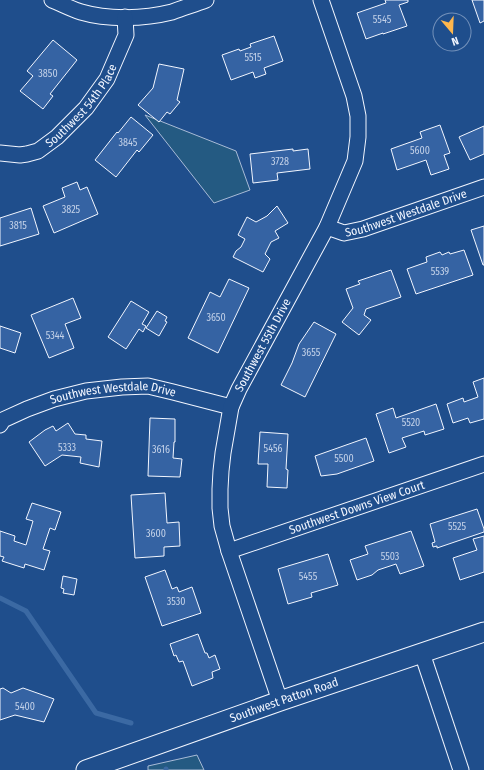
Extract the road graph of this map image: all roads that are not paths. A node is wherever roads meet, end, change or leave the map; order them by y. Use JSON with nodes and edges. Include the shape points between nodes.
{"nodes":[{"id":1,"x":52,"y":0,"type":"edge"},
{"id":2,"x":206,"y":0,"type":"edge"},
{"id":3,"x":321,"y":0,"type":"edge"},
{"id":4,"x":125,"y":17,"type":"junction"},
{"id":5,"x":0,"y":154,"type":"edge"},
{"id":6,"x":484,"y":187,"type":"edge"},
{"id":7,"x":327,"y":227,"type":"junction"},
{"id":8,"x":231,"y":407,"type":"junction"},
{"id":9,"x":0,"y":425,"type":"edge"},
{"id":10,"x":484,"y":464,"type":"edge"},
{"id":11,"x":229,"y":551,"type":"junction"},
{"id":12,"x":484,"y":632,"type":"edge"},
{"id":13,"x":422,"y":653,"type":"junction"},
{"id":14,"x":280,"y":701,"type":"junction"},
{"id":15,"x":86,"y":770,"type":"edge"},
{"id":16,"x":461,"y":770,"type":"edge"}],
"edges":[{"from":1,"to":4,"type":"street","via":[[80,12]]},
{"from":2,"to":4,"type":"street","via":[[171,12]]},
{"from":3,"to":7,"type":"street","name":"Southwest 55th Drive","via":[[354,96],[358,116],[355,161]]},
{"from":4,"to":5,"type":"street","name":"Southwest 54th Place","via":[[126,35],[107,79],[86,108],[57,137],[38,151],[27,154]]},
{"from":6,"to":7,"type":"street","name":"Southwest Westdale Drive","via":[[363,229],[344,233]]},
{"from":7,"to":8,"type":"street","name":"Southwest 55th Drive"},
{"from":8,"to":9,"type":"street","name":"Southwest Westdale Drive","via":[[148,386],[122,387],[86,391],[54,399],[27,408],[3,420]]},
{"from":8,"to":11,"type":"street","name":"Southwest 55th Drive","via":[[220,471],[222,526]]},
{"from":10,"to":11,"type":"street","name":"Southwest Downs View Court"},
{"from":11,"to":14,"type":"street","name":"Southwest 55th Drive"},
{"from":12,"to":13,"type":"street","name":"Southwest Patton Road"},
{"from":13,"to":14,"type":"street","name":"Southwest Patton Road"},
{"from":13,"to":16,"type":"street"},
{"from":14,"to":15,"type":"street","name":"Southwest Patton Road"}]}
